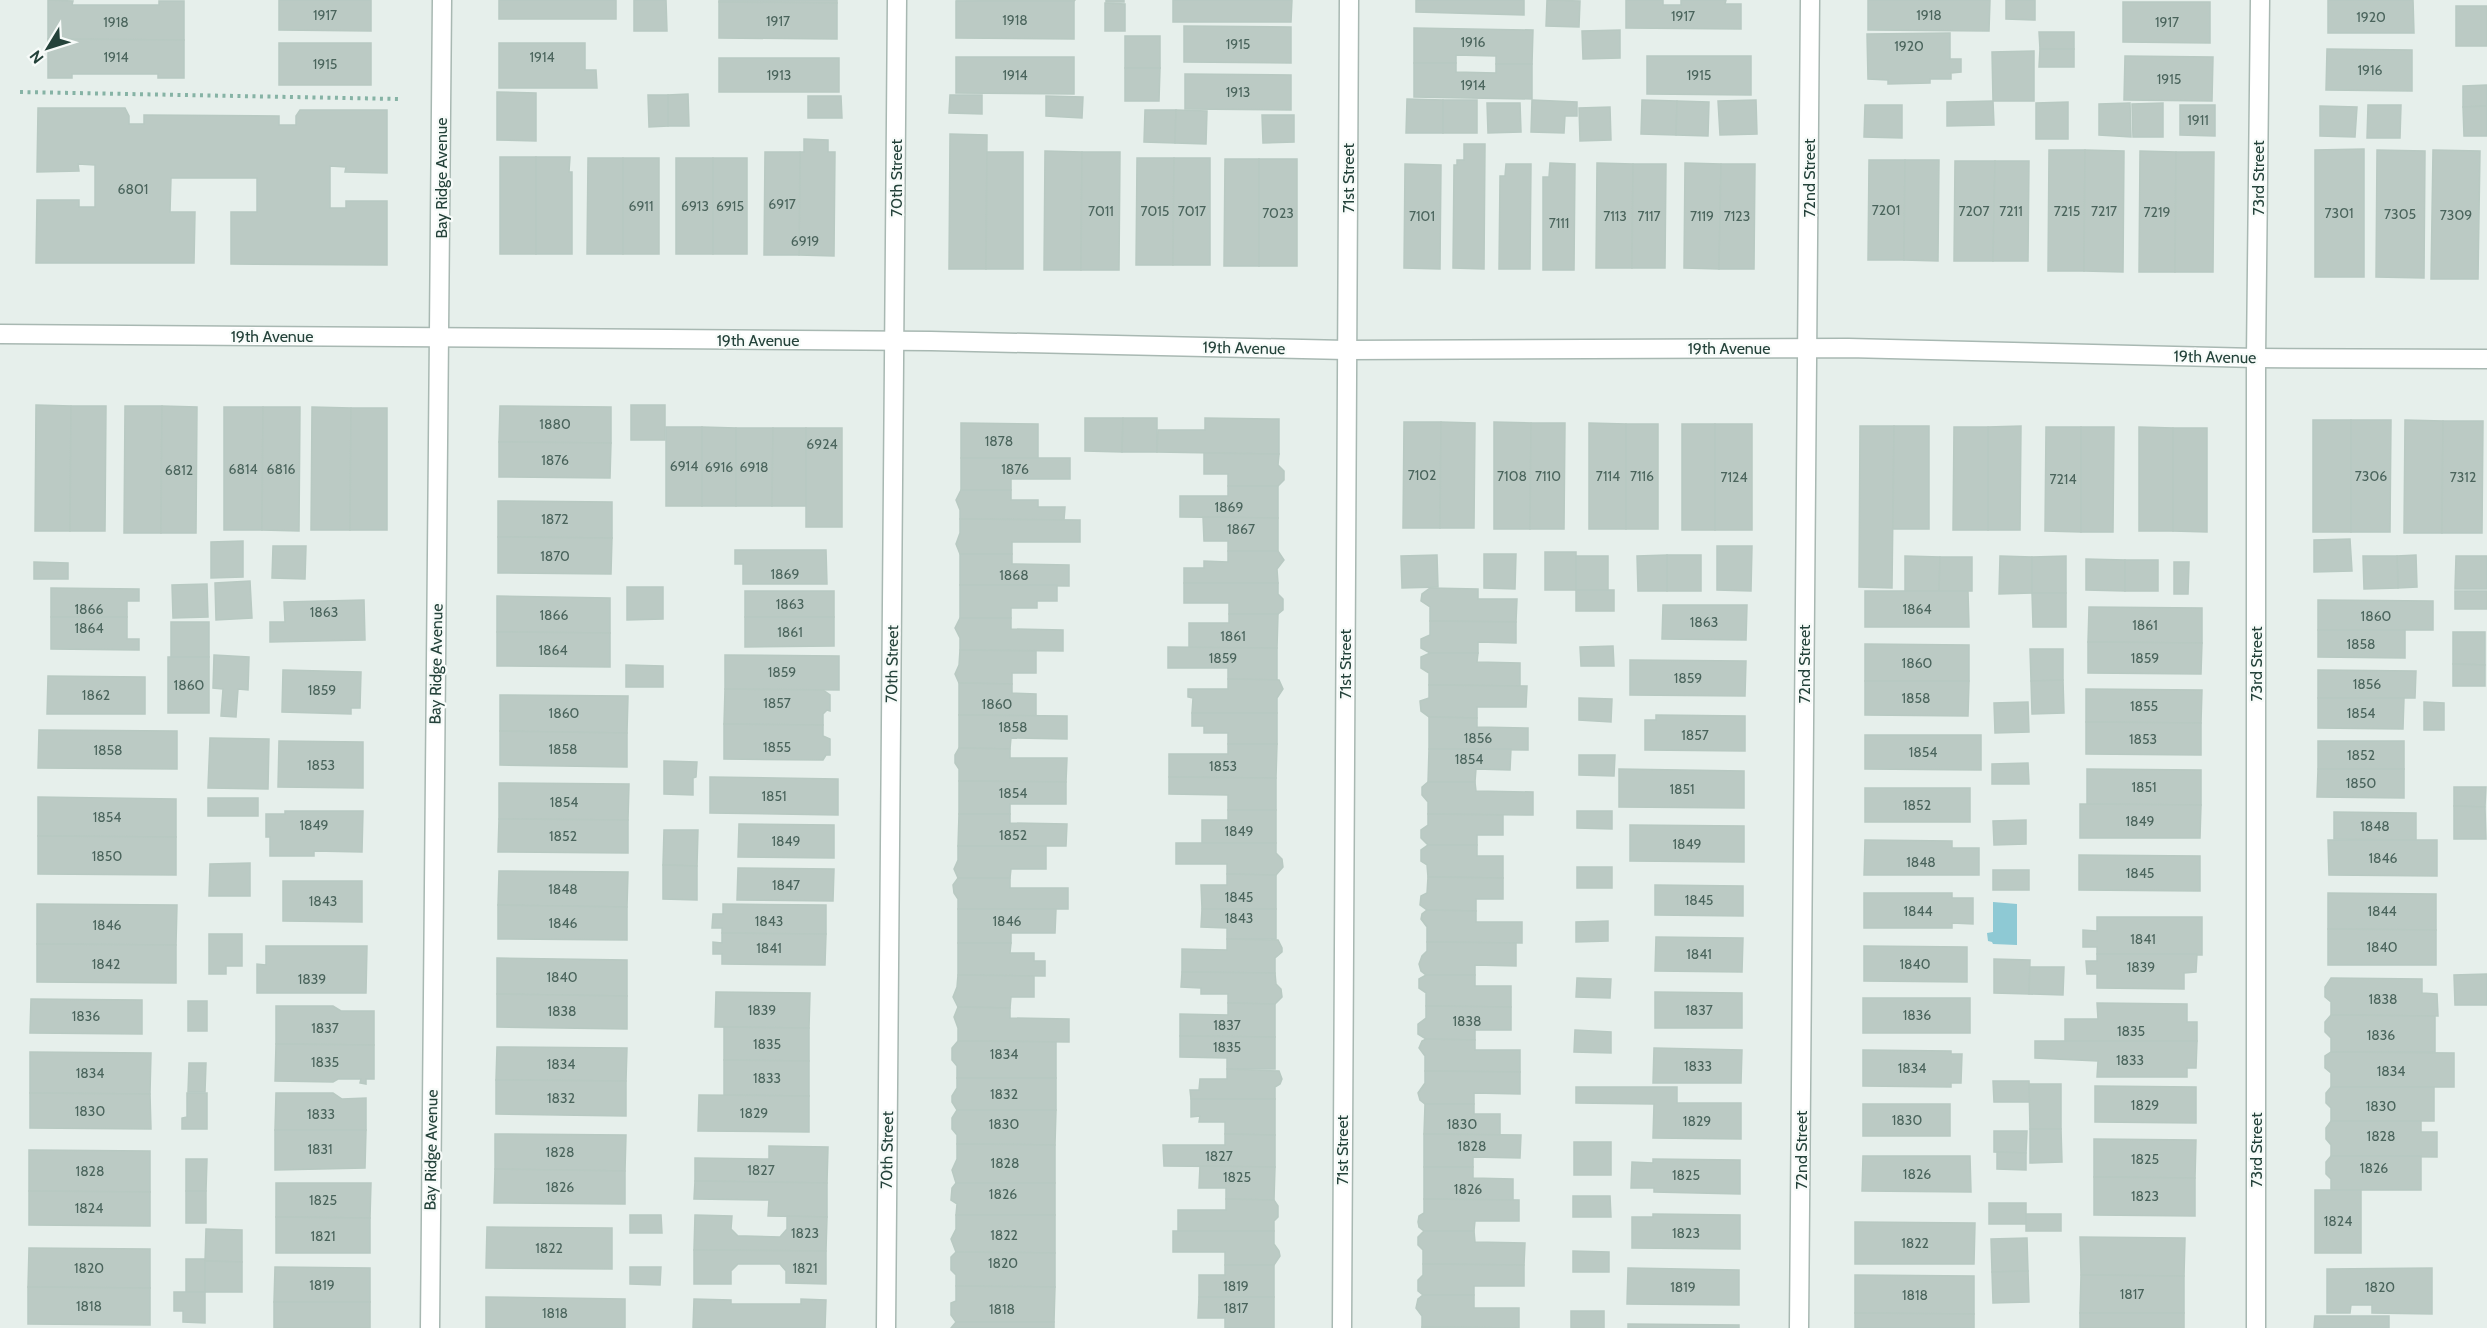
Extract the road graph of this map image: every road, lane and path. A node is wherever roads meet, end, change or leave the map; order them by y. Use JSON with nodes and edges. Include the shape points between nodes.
{"nodes":[{"id":1,"x":442,"y":0,"type":"edge"},
{"id":2,"x":897,"y":0,"type":"edge"},
{"id":3,"x":1349,"y":0,"type":"edge"},
{"id":4,"x":1810,"y":0,"type":"edge"},
{"id":5,"x":2260,"y":0,"type":"edge"},
{"id":6,"x":20,"y":92,"type":"dead end"},
{"id":7,"x":400,"y":99,"type":"dead end"},
{"id":8,"x":0,"y":334,"type":"edge"},
{"id":9,"x":440,"y":338,"type":"junction"},
{"id":10,"x":895,"y":341,"type":"junction"},
{"id":11,"x":1808,"y":348,"type":"junction"},
{"id":12,"x":1346,"y":350,"type":"junction"},
{"id":13,"x":2256,"y":358,"type":"junction"},
{"id":14,"x":2487,"y":359,"type":"edge"},
{"id":15,"x":430,"y":1328,"type":"edge"},
{"id":16,"x":886,"y":1328,"type":"edge"},
{"id":17,"x":1342,"y":1328,"type":"edge"},
{"id":18,"x":1799,"y":1328,"type":"edge"},
{"id":19,"x":2256,"y":1328,"type":"edge"}],
"edges":[{"from":1,"to":9,"type":"street","name":"Bay Ridge Avenue"},
{"from":2,"to":10,"type":"street","name":"70th Street"},
{"from":3,"to":12,"type":"street","name":"71st Street"},
{"from":4,"to":11,"type":"street","name":"72nd Street"},
{"from":5,"to":13,"type":"street","name":"73rd Street"},
{"from":6,"to":7,"type":"path"},
{"from":8,"to":9,"type":"street","name":"19th Avenue"},
{"from":9,"to":10,"type":"street","name":"19th Avenue"},
{"from":9,"to":15,"type":"street","name":"Bay Ridge Avenue"},
{"from":10,"to":12,"type":"street","name":"19th Avenue"},
{"from":10,"to":16,"type":"street","name":"70th Street"},
{"from":11,"to":12,"type":"street","name":"19th Avenue"},
{"from":11,"to":13,"type":"street","name":"19th Avenue"},
{"from":11,"to":18,"type":"street","name":"72nd Street"},
{"from":12,"to":17,"type":"street","name":"71st Street"},
{"from":13,"to":14,"type":"street","name":"19th Avenue"},
{"from":13,"to":19,"type":"street","name":"73rd Street"}]}
